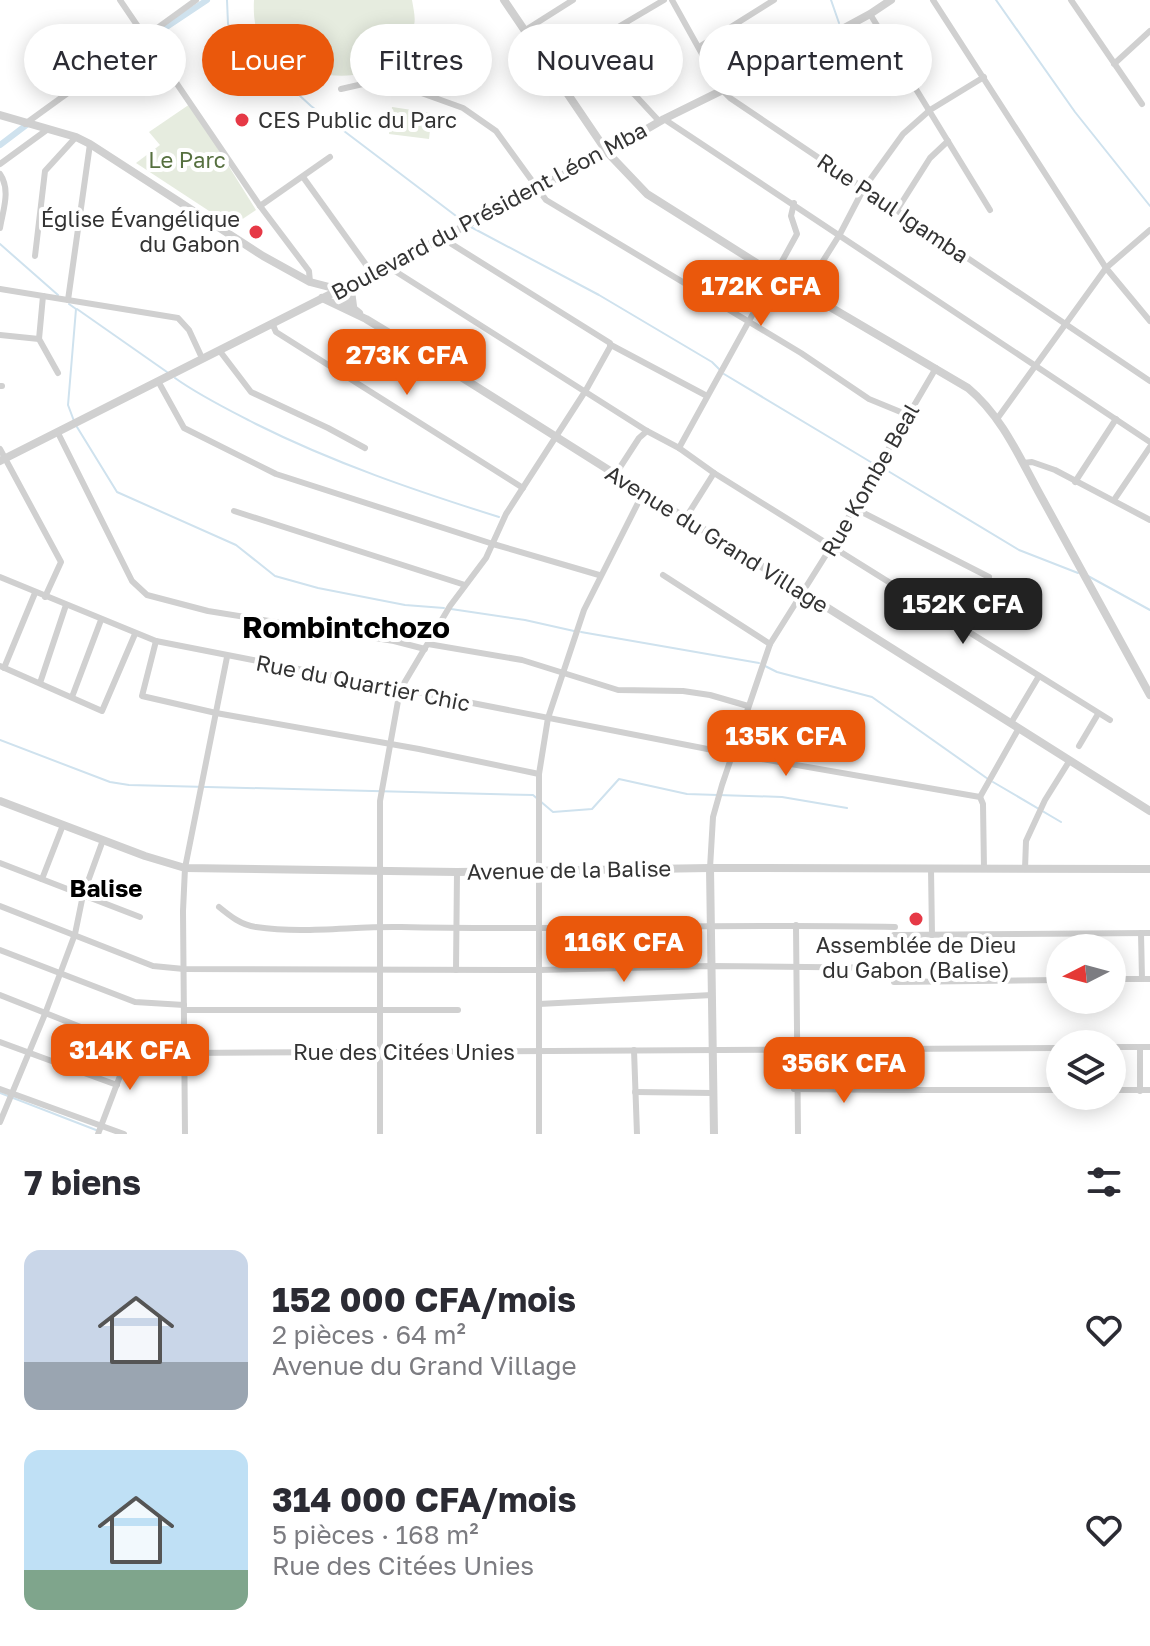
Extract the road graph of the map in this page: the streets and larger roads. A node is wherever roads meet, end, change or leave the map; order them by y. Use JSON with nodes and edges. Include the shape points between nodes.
{"nodes":[{"id":1,"x":120,"y":0,"type":"edge"},
{"id":2,"x":196,"y":0,"type":"edge"},
{"id":3,"x":504,"y":0,"type":"edge"},
{"id":4,"x":573,"y":0,"type":"edge"},
{"id":5,"x":664,"y":0,"type":"edge"},
{"id":6,"x":672,"y":0,"type":"edge"},
{"id":7,"x":774,"y":0,"type":"edge"},
{"id":8,"x":891,"y":0,"type":"edge"},
{"id":9,"x":933,"y":0,"type":"edge"},
{"id":10,"x":1071,"y":0,"type":"edge"},
{"id":11,"x":870,"y":14,"type":"junction"},
{"id":12,"x":137,"y":24,"type":"edge"},
{"id":13,"x":166,"y":24,"type":"edge"},
{"id":14,"x":519,"y":24,"type":"edge"},
{"id":15,"x":535,"y":24,"type":"edge"},
{"id":16,"x":623,"y":24,"type":"edge"},
{"id":17,"x":736,"y":24,"type":"edge"},
{"id":18,"x":851,"y":24,"type":"edge"},
{"id":19,"x":1150,"y":31,"type":"edge"},
{"id":20,"x":699,"y":47,"type":"edge"},
{"id":21,"x":1114,"y":64,"type":"junction"},
{"id":22,"x":984,"y":77,"type":"junction"},
{"id":23,"x":341,"y":89,"type":"dead end"},
{"id":24,"x":65,"y":96,"type":"edge"},
{"id":25,"x":186,"y":96,"type":"edge"},
{"id":26,"x":569,"y":96,"type":"edge"},
{"id":27,"x":636,"y":96,"type":"edge"},
{"id":28,"x":710,"y":96,"type":"edge"},
{"id":29,"x":728,"y":96,"type":"edge"},
{"id":30,"x":1142,"y":104,"type":"dead end"},
{"id":31,"x":930,"y":110,"type":"junction"},
{"id":32,"x":0,"y":115,"type":"edge"},
{"id":33,"x":662,"y":120,"type":"junction"},
{"id":34,"x":25,"y":124,"type":"junction"},
{"id":35,"x":48,"y":129,"type":"junction"},
{"id":36,"x":76,"y":137,"type":"junction"},
{"id":37,"x":948,"y":141,"type":"junction"},
{"id":38,"x":90,"y":144,"type":"junction"},
{"id":39,"x":607,"y":152,"type":"junction"},
{"id":40,"x":330,"y":157,"type":"dead end"},
{"id":41,"x":0,"y":164,"type":"edge"},
{"id":42,"x":0,"y":174,"type":"edge"},
{"id":43,"x":303,"y":177,"type":"junction"},
{"id":44,"x":536,"y":188,"type":"junction"},
{"id":45,"x":864,"y":188,"type":"junction"},
{"id":46,"x":794,"y":203,"type":"junction"},
{"id":47,"x":260,"y":206,"type":"junction"},
{"id":48,"x":897,"y":210,"type":"junction"},
{"id":49,"x":990,"y":210,"type":"dead end"},
{"id":50,"x":0,"y":228,"type":"edge"},
{"id":51,"x":1150,"y":230,"type":"edge"},
{"id":52,"x":840,"y":234,"type":"junction"},
{"id":53,"x":442,"y":238,"type":"junction"},
{"id":54,"x":35,"y":256,"type":"dead end"},
{"id":55,"x":387,"y":266,"type":"junction"},
{"id":56,"x":1106,"y":268,"type":"junction"},
{"id":57,"x":372,"y":273,"type":"junction"},
{"id":58,"x":774,"y":274,"type":"junction"},
{"id":59,"x":310,"y":282,"type":"junction"},
{"id":60,"x":350,"y":283,"type":"junction"},
{"id":61,"x":0,"y":289,"type":"edge"},
{"id":62,"x":335,"y":290,"type":"junction"},
{"id":63,"x":804,"y":291,"type":"junction"},
{"id":64,"x":43,"y":296,"type":"junction"},
{"id":65,"x":67,"y":300,"type":"junction"},
{"id":66,"x":318,"y":300,"type":"junction"},
{"id":67,"x":353,"y":306,"type":"junction"},
{"id":68,"x":366,"y":319,"type":"junction"},
{"id":69,"x":748,"y":320,"type":"junction"},
{"id":70,"x":1150,"y":321,"type":"edge"},
{"id":71,"x":272,"y":323,"type":"junction"},
{"id":72,"x":1067,"y":324,"type":"junction"},
{"id":73,"x":0,"y":335,"type":"edge"},
{"id":74,"x":39,"y":339,"type":"junction"},
{"id":75,"x":610,"y":345,"type":"junction"},
{"id":76,"x":219,"y":349,"type":"junction"},
{"id":77,"x":202,"y":358,"type":"junction"},
{"id":78,"x":1038,"y":366,"type":"junction"},
{"id":79,"x":936,"y":368,"type":"junction"},
{"id":80,"x":58,"y":373,"type":"dead end"},
{"id":81,"x":162,"y":379,"type":"junction"},
{"id":82,"x":1150,"y":381,"type":"edge"},
{"id":83,"x":586,"y":390,"type":"junction"},
{"id":84,"x":707,"y":396,"type":"junction"},
{"id":85,"x":908,"y":415,"type":"junction"},
{"id":86,"x":997,"y":419,"type":"junction"},
{"id":87,"x":1116,"y":419,"type":"junction"},
{"id":88,"x":647,"y":431,"type":"junction"},
{"id":89,"x":58,"y":433,"type":"junction"},
{"id":90,"x":555,"y":438,"type":"junction"},
{"id":91,"x":1150,"y":444,"type":"edge"},
{"id":92,"x":365,"y":448,"type":"dead end"},
{"id":93,"x":679,"y":448,"type":"junction"},
{"id":94,"x":0,"y":449,"type":"edge"},
{"id":95,"x":2,"y":460,"type":"edge"},
{"id":96,"x":1023,"y":463,"type":"junction"},
{"id":97,"x":714,"y":473,"type":"junction"},
{"id":98,"x":615,"y":475,"type":"junction"},
{"id":99,"x":1075,"y":482,"type":"junction"},
{"id":100,"x":523,"y":488,"type":"junction"},
{"id":101,"x":643,"y":493,"type":"junction"},
{"id":102,"x":1114,"y":500,"type":"junction"},
{"id":103,"x":854,"y":508,"type":"junction"},
{"id":104,"x":234,"y":511,"type":"dead end"},
{"id":105,"x":685,"y":519,"type":"junction"},
{"id":106,"x":1150,"y":520,"type":"edge"},
{"id":107,"x":493,"y":544,"type":"junction"},
{"id":108,"x":831,"y":547,"type":"junction"},
{"id":109,"x":599,"y":575,"type":"junction"},
{"id":110,"x":663,"y":575,"type":"dead end"},
{"id":111,"x":989,"y":577,"type":"dead end"},
{"id":112,"x":1,"y":579,"type":"edge"},
{"id":113,"x":465,"y":585,"type":"junction"},
{"id":114,"x":803,"y":592,"type":"junction"},
{"id":115,"x":35,"y":593,"type":"junction"},
{"id":116,"x":45,"y":597,"type":"junction"},
{"id":117,"x":66,"y":605,"type":"junction"},
{"id":118,"x":101,"y":620,"type":"junction"},
{"id":119,"x":135,"y":634,"type":"junction"},
{"id":120,"x":156,"y":641,"type":"junction"},
{"id":121,"x":770,"y":644,"type":"junction"},
{"id":122,"x":426,"y":646,"type":"junction"},
{"id":123,"x":227,"y":657,"type":"junction"},
{"id":124,"x":2,"y":667,"type":"edge"},
{"id":125,"x":563,"y":674,"type":"junction"},
{"id":126,"x":1039,"y":676,"type":"junction"},
{"id":127,"x":40,"y":683,"type":"junction"},
{"id":128,"x":400,"y":690,"type":"junction"},
{"id":129,"x":1150,"y":695,"type":"edge"},
{"id":130,"x":72,"y":697,"type":"junction"},
{"id":131,"x":748,"y":706,"type":"junction"},
{"id":132,"x":216,"y":713,"type":"junction"},
{"id":133,"x":1098,"y":714,"type":"junction"},
{"id":134,"x":548,"y":718,"type":"junction"},
{"id":135,"x":1110,"y":720,"type":"dead end"},
{"id":136,"x":1015,"y":726,"type":"junction"},
{"id":137,"x":389,"y":746,"type":"junction"},
{"id":138,"x":1079,"y":746,"type":"dead end"},
{"id":139,"x":733,"y":754,"type":"junction"},
{"id":140,"x":1070,"y":760,"type":"junction"},
{"id":141,"x":539,"y":774,"type":"junction"},
{"id":142,"x":980,"y":797,"type":"junction"},
{"id":143,"x":0,"y":801,"type":"edge"},
{"id":144,"x":1150,"y":811,"type":"edge"},
{"id":145,"x":63,"y":825,"type":"junction"},
{"id":146,"x":103,"y":840,"type":"junction"},
{"id":147,"x":0,"y":863,"type":"edge"},
{"id":148,"x":185,"y":868,"type":"junction"},
{"id":149,"x":710,"y":868,"type":"junction"},
{"id":150,"x":931,"y":869,"type":"junction"},
{"id":151,"x":984,"y":869,"type":"junction"},
{"id":152,"x":1025,"y":869,"type":"junction"},
{"id":153,"x":1150,"y":869,"type":"edge"},
{"id":154,"x":380,"y":870,"type":"junction"},
{"id":155,"x":538,"y":870,"type":"junction"},
{"id":156,"x":457,"y":872,"type":"junction"},
{"id":157,"x":42,"y":879,"type":"junction"},
{"id":158,"x":83,"y":895,"type":"junction"},
{"id":159,"x":0,"y":906,"type":"edge"},
{"id":160,"x":219,"y":907,"type":"dead end"},
{"id":161,"x":140,"y":917,"type":"dead end"},
{"id":162,"x":796,"y":925,"type":"junction"},
{"id":163,"x":381,"y":927,"type":"junction"},
{"id":164,"x":539,"y":927,"type":"junction"},
{"id":165,"x":710,"y":927,"type":"junction"},
{"id":166,"x":457,"y":928,"type":"junction"},
{"id":167,"x":1141,"y":933,"type":"junction"},
{"id":168,"x":1150,"y":933,"type":"edge"},
{"id":169,"x":75,"y":934,"type":"junction"},
{"id":170,"x":932,"y":935,"type":"junction"},
{"id":171,"x":0,"y":950,"type":"edge"},
{"id":172,"x":711,"y":966,"type":"junction"},
{"id":173,"x":795,"y":966,"type":"junction"},
{"id":174,"x":894,"y":968,"type":"dead end"},
{"id":175,"x":184,"y":969,"type":"junction"},
{"id":176,"x":381,"y":970,"type":"junction"},
{"id":177,"x":456,"y":970,"type":"junction"},
{"id":178,"x":539,"y":970,"type":"junction"},
{"id":179,"x":59,"y":974,"type":"junction"},
{"id":180,"x":1126,"y":979,"type":"edge"},
{"id":181,"x":1142,"y":979,"type":"junction"},
{"id":182,"x":1150,"y":979,"type":"edge"},
{"id":183,"x":1046,"y":980,"type":"edge"},
{"id":184,"x":894,"y":982,"type":"dead end"},
{"id":185,"x":0,"y":995,"type":"edge"},
{"id":186,"x":712,"y":995,"type":"junction"},
{"id":187,"x":539,"y":1004,"type":"junction"},
{"id":188,"x":184,"y":1008,"type":"junction"},
{"id":189,"x":381,"y":1010,"type":"junction"},
{"id":190,"x":458,"y":1010,"type":"dead end"},
{"id":191,"x":45,"y":1014,"type":"junction"},
{"id":192,"x":0,"y":1042,"type":"edge"},
{"id":193,"x":131,"y":1047,"type":"junction"},
{"id":194,"x":1126,"y":1047,"type":"edge"},
{"id":195,"x":1140,"y":1047,"type":"junction"},
{"id":196,"x":1150,"y":1047,"type":"edge"},
{"id":197,"x":1046,"y":1048,"type":"edge"},
{"id":198,"x":184,"y":1050,"type":"junction"},
{"id":199,"x":634,"y":1050,"type":"junction"},
{"id":200,"x":713,"y":1050,"type":"junction"},
{"id":201,"x":381,"y":1051,"type":"junction"},
{"id":202,"x":540,"y":1051,"type":"junction"},
{"id":203,"x":796,"y":1051,"type":"junction"},
{"id":204,"x":28,"y":1054,"type":"junction"},
{"id":205,"x":117,"y":1085,"type":"junction"},
{"id":206,"x":0,"y":1089,"type":"edge"},
{"id":207,"x":795,"y":1089,"type":"junction"},
{"id":208,"x":1046,"y":1090,"type":"edge"},
{"id":209,"x":1126,"y":1090,"type":"edge"},
{"id":210,"x":1150,"y":1090,"type":"edge"},
{"id":211,"x":1140,"y":1091,"type":"junction"},
{"id":212,"x":635,"y":1092,"type":"junction"},
{"id":213,"x":713,"y":1093,"type":"junction"},
{"id":214,"x":10,"y":1096,"type":"junction"},
{"id":215,"x":0,"y":1122,"type":"edge"},
{"id":216,"x":100,"y":1129,"type":"edge"},
{"id":217,"x":124,"y":1134,"type":"edge"},
{"id":218,"x":185,"y":1134,"type":"edge"},
{"id":219,"x":380,"y":1134,"type":"edge"},
{"id":220,"x":539,"y":1134,"type":"edge"},
{"id":221,"x":637,"y":1134,"type":"edge"},
{"id":222,"x":714,"y":1134,"type":"edge"},
{"id":223,"x":798,"y":1134,"type":"edge"}],
"edges":[{"from":1,"to":12,"type":"street"},
{"from":2,"to":13,"type":"street"},
{"from":3,"to":14,"type":"street"},
{"from":4,"to":15,"type":"street"},
{"from":5,"to":16,"type":"street"},
{"from":6,"to":20,"type":"street"},
{"from":7,"to":17,"type":"street"},
{"from":8,"to":11,"type":"street","name":"Boulevard du Président Léon Mba"},
{"from":9,"to":22,"type":"street"},
{"from":10,"to":21,"type":"street"},
{"from":11,"to":18,"type":"street","name":"Boulevard du Président Léon Mba"},
{"from":11,"to":31,"type":"street"},
{"from":19,"to":21,"type":"street"},
{"from":21,"to":30,"type":"street"},
{"from":22,"to":31,"type":"street"},
{"from":22,"to":56,"type":"street"},
{"from":23,"to":44,"type":"street","via":[[376,81],[463,108],[496,131]]},
{"from":24,"to":34,"type":"street"},
{"from":25,"to":47,"type":"street"},
{"from":26,"to":39,"type":"street"},
{"from":27,"to":33,"type":"street"},
{"from":28,"to":33,"type":"street","name":"Boulevard du Président Léon Mba"},
{"from":29,"to":45,"type":"street","name":"Rue Paul Igamba"},
{"from":31,"to":37,"type":"street"},
{"from":31,"to":45,"type":"street","via":[[903,134]]},
{"from":32,"to":34,"type":"street"},
{"from":33,"to":39,"type":"street","name":"Boulevard du Président Léon Mba"},
{"from":33,"to":46,"type":"street"},
{"from":34,"to":35,"type":"street"},
{"from":35,"to":36,"type":"street"},
{"from":35,"to":41,"type":"street"},
{"from":36,"to":38,"type":"street"},
{"from":36,"to":54,"type":"street","via":[[45,171]]},
{"from":37,"to":48,"type":"street","via":[[930,158]]},
{"from":37,"to":49,"type":"street"},
{"from":38,"to":59,"type":"street"},
{"from":38,"to":65,"type":"street"},
{"from":39,"to":44,"type":"street","name":"Boulevard du Président Léon Mba"},
{"from":39,"to":58,"type":"street","via":[[647,194]]},
{"from":40,"to":43,"type":"street"},
{"from":42,"to":50,"type":"street","via":[[6,192]]},
{"from":43,"to":47,"type":"street"},
{"from":43,"to":57,"type":"street"},
{"from":44,"to":53,"type":"street","name":"Boulevard du Président Léon Mba"},
{"from":44,"to":69,"type":"street","via":[[546,200]]},
{"from":45,"to":48,"type":"street","name":"Rue Paul Igamba"},
{"from":45,"to":52,"type":"street"},
{"from":46,"to":52,"type":"street"},
{"from":46,"to":58,"type":"street","via":[[791,216],[797,234]]},
{"from":47,"to":59,"type":"street","via":[[309,271]]},
{"from":48,"to":72,"type":"street","name":"Rue Paul Igamba"},
{"from":51,"to":56,"type":"street"},
{"from":52,"to":63,"type":"street"},
{"from":52,"to":78,"type":"street"},
{"from":53,"to":55,"type":"street","name":"Boulevard du Président Léon Mba"},
{"from":53,"to":75,"type":"street"},
{"from":55,"to":57,"type":"street","name":"Boulevard du Président Léon Mba"},
{"from":55,"to":83,"type":"street"},
{"from":56,"to":70,"type":"street"},
{"from":56,"to":72,"type":"street"},
{"from":57,"to":60,"type":"street","name":"Boulevard du Président Léon Mba"},
{"from":58,"to":63,"type":"street"},
{"from":58,"to":69,"type":"street"},
{"from":59,"to":62,"type":"street"},
{"from":59,"to":66,"type":"street"},
{"from":60,"to":62,"type":"street","name":"Boulevard du Président Léon Mba"},
{"from":60,"to":67,"type":"street"},
{"from":61,"to":64,"type":"street"},
{"from":62,"to":66,"type":"street","name":"Boulevard du Président Léon Mba"},
{"from":62,"to":67,"type":"street"},
{"from":63,"to":79,"type":"street"},
{"from":64,"to":65,"type":"street"},
{"from":64,"to":74,"type":"street"},
{"from":65,"to":77,"type":"street","via":[[178,318]]},
{"from":66,"to":68,"type":"street","name":"Avenue du Grand Village"},
{"from":66,"to":71,"type":"street","name":"Boulevard du Président Léon Mba"},
{"from":67,"to":68,"type":"street"},
{"from":68,"to":90,"type":"street","name":"Avenue du Grand Village"},
{"from":69,"to":84,"type":"street"},
{"from":69,"to":85,"type":"street","via":[[869,399]]},
{"from":71,"to":76,"type":"street","name":"Boulevard du Président Léon Mba"},
{"from":71,"to":100,"type":"street","via":[[276,332]]},
{"from":72,"to":78,"type":"street"},
{"from":72,"to":82,"type":"street","name":"Rue Paul Igamba"},
{"from":73,"to":74,"type":"street"},
{"from":74,"to":80,"type":"street"},
{"from":75,"to":83,"type":"street"},
{"from":75,"to":84,"type":"street"},
{"from":76,"to":77,"type":"street","name":"Boulevard du Président Léon Mba"},
{"from":76,"to":92,"type":"street","via":[[251,392]]},
{"from":77,"to":81,"type":"street","name":"Boulevard du Président Léon Mba"},
{"from":78,"to":86,"type":"street"},
{"from":78,"to":87,"type":"street"},
{"from":79,"to":85,"type":"street","name":"Rue Kombe Beal"},
{"from":79,"to":86,"type":"street","via":[[968,388]]},
{"from":81,"to":89,"type":"street","name":"Boulevard du Président Léon Mba"},
{"from":81,"to":107,"type":"street","via":[[184,428],[264,468]]},
{"from":83,"to":88,"type":"street"},
{"from":83,"to":90,"type":"street"},
{"from":84,"to":93,"type":"street"},
{"from":85,"to":103,"type":"street","name":"Rue Kombe Beal"},
{"from":86,"to":96,"type":"street"},
{"from":87,"to":91,"type":"street"},
{"from":87,"to":99,"type":"street"},
{"from":88,"to":93,"type":"street"},
{"from":88,"to":98,"type":"street"},
{"from":89,"to":95,"type":"street","name":"Boulevard du Président Léon Mba"},
{"from":89,"to":122,"type":"street","via":[[132,581],[147,595],[221,614]]},
{"from":90,"to":98,"type":"street","name":"Avenue du Grand Village"},
{"from":90,"to":100,"type":"street"},
{"from":91,"to":102,"type":"street"},
{"from":93,"to":97,"type":"street"},
{"from":94,"to":95,"type":"street"},
{"from":95,"to":116,"type":"street","via":[[61,562]]},
{"from":96,"to":99,"type":"street","via":[[1040,464]]},
{"from":96,"to":129,"type":"street"},
{"from":97,"to":105,"type":"street"},
{"from":97,"to":108,"type":"street"},
{"from":98,"to":101,"type":"street","name":"Avenue du Grand Village"},
{"from":99,"to":102,"type":"street"},
{"from":100,"to":107,"type":"street"},
{"from":101,"to":105,"type":"street","name":"Avenue du Grand Village"},
{"from":101,"to":109,"type":"street","name":"Rue des Citées Unies"},
{"from":102,"to":106,"type":"street"},
{"from":103,"to":108,"type":"street","name":"Rue Kombe Beal"},
{"from":103,"to":111,"type":"street"},
{"from":104,"to":113,"type":"street"},
{"from":105,"to":114,"type":"street","name":"Avenue du Grand Village"},
{"from":107,"to":109,"type":"street"},
{"from":107,"to":113,"type":"street"},
{"from":108,"to":114,"type":"street","name":"Rue Kombe Beal"},
{"from":108,"to":126,"type":"street"},
{"from":109,"to":125,"type":"street","name":"Rue des Citées Unies"},
{"from":110,"to":121,"type":"street"},
{"from":112,"to":115,"type":"street","name":"Rue du Quartier Chic"},
{"from":113,"to":122,"type":"street"},
{"from":114,"to":121,"type":"street","name":"Rue Kombe Beal"},
{"from":114,"to":136,"type":"street","name":"Avenue du Grand Village"},
{"from":115,"to":116,"type":"street","name":"Rue du Quartier Chic"},
{"from":115,"to":124,"type":"street"},
{"from":116,"to":117,"type":"street","name":"Rue du Quartier Chic"},
{"from":117,"to":118,"type":"street","name":"Rue du Quartier Chic"},
{"from":117,"to":127,"type":"street"},
{"from":118,"to":119,"type":"street","name":"Rue du Quartier Chic"},
{"from":118,"to":130,"type":"street"},
{"from":119,"to":120,"type":"street","name":"Rue du Quartier Chic"},
{"from":119,"to":130,"type":"street","via":[[102,711]]},
{"from":120,"to":123,"type":"street","name":"Rue du Quartier Chic"},
{"from":120,"to":132,"type":"street","via":[[142,696]]},
{"from":121,"to":131,"type":"street","name":"Rue Kombe Beal"},
{"from":122,"to":125,"type":"street","via":[[499,654]]},
{"from":122,"to":128,"type":"street"},
{"from":123,"to":128,"type":"street","name":"Rue du Quartier Chic"},
{"from":123,"to":132,"type":"street"},
{"from":124,"to":127,"type":"street"},
{"from":125,"to":131,"type":"street","via":[[618,690],[683,691]]},
{"from":125,"to":134,"type":"street","name":"Rue des Citées Unies"},
{"from":126,"to":133,"type":"street"},
{"from":126,"to":136,"type":"street"},
{"from":127,"to":130,"type":"street"},
{"from":128,"to":134,"type":"street","name":"Rue du Quartier Chic"},
{"from":128,"to":137,"type":"street"},
{"from":131,"to":139,"type":"street","name":"Rue Kombe Beal"},
{"from":132,"to":137,"type":"street"},
{"from":132,"to":148,"type":"street"},
{"from":133,"to":135,"type":"street"},
{"from":133,"to":138,"type":"street"},
{"from":134,"to":139,"type":"street","name":"Rue du Quartier Chic"},
{"from":134,"to":141,"type":"street","name":"Rue des Citées Unies"},
{"from":136,"to":140,"type":"street","name":"Avenue du Grand Village"},
{"from":136,"to":142,"type":"street"},
{"from":137,"to":141,"type":"street"},
{"from":137,"to":154,"type":"street","via":[[380,801]]},
{"from":139,"to":142,"type":"street","name":"Rue du Quartier Chic"},
{"from":139,"to":149,"type":"street","name":"Rue Kombe Beal","via":[[713,817]]},
{"from":140,"to":144,"type":"street","name":"Avenue du Grand Village"},
{"from":140,"to":152,"type":"street","via":[[1026,841]]},
{"from":141,"to":155,"type":"street","name":"Rue des Citées Unies"},
{"from":142,"to":151,"type":"street"},
{"from":143,"to":145,"type":"street","name":"Avenue de la Balise"},
{"from":145,"to":146,"type":"street","name":"Avenue de la Balise"},
{"from":145,"to":157,"type":"street"},
{"from":146,"to":148,"type":"street","name":"Avenue de la Balise"},
{"from":146,"to":158,"type":"street"},
{"from":147,"to":157,"type":"street"},
{"from":148,"to":154,"type":"street","name":"Avenue de la Balise"},
{"from":148,"to":175,"type":"street"},
{"from":149,"to":150,"type":"street","name":"Avenue de la Balise"},
{"from":149,"to":155,"type":"street","name":"Avenue de la Balise"},
{"from":149,"to":165,"type":"street"},
{"from":150,"to":151,"type":"street","name":"Avenue de la Balise"},
{"from":150,"to":170,"type":"street"},
{"from":151,"to":152,"type":"street","name":"Avenue de la Balise"},
{"from":152,"to":153,"type":"street","name":"Avenue de la Balise"},
{"from":154,"to":156,"type":"street","name":"Avenue de la Balise"},
{"from":154,"to":163,"type":"street"},
{"from":155,"to":156,"type":"street","name":"Avenue de la Balise"},
{"from":155,"to":164,"type":"street","name":"Rue des Citées Unies"},
{"from":156,"to":166,"type":"street"},
{"from":157,"to":158,"type":"street"},
{"from":158,"to":161,"type":"street"},
{"from":158,"to":169,"type":"street"},
{"from":159,"to":169,"type":"street"},
{"from":160,"to":163,"type":"street","via":[[252,927]]},
{"from":162,"to":165,"type":"street"},
{"from":162,"to":170,"type":"street"},
{"from":162,"to":173,"type":"street"},
{"from":163,"to":166,"type":"street"},
{"from":163,"to":176,"type":"street"},
{"from":164,"to":165,"type":"street"},
{"from":164,"to":166,"type":"street"},
{"from":164,"to":178,"type":"street","name":"Rue des Citées Unies"},
{"from":165,"to":172,"type":"street"},
{"from":166,"to":177,"type":"street"},
{"from":167,"to":168,"type":"street"},
{"from":167,"to":170,"type":"street"},
{"from":167,"to":181,"type":"street"},
{"from":169,"to":175,"type":"street","via":[[153,966]]},
{"from":169,"to":179,"type":"street"},
{"from":171,"to":179,"type":"street"},
{"from":172,"to":173,"type":"street"},
{"from":172,"to":178,"type":"street"},
{"from":172,"to":186,"type":"street"},
{"from":173,"to":174,"type":"street"},
{"from":173,"to":203,"type":"street"},
{"from":175,"to":176,"type":"street"},
{"from":175,"to":188,"type":"street"},
{"from":176,"to":177,"type":"street"},
{"from":176,"to":189,"type":"street"},
{"from":177,"to":178,"type":"street"},
{"from":178,"to":187,"type":"street","name":"Rue des Citées Unies"},
{"from":179,"to":188,"type":"street","via":[[135,1002]]},
{"from":179,"to":191,"type":"street"},
{"from":180,"to":181,"type":"street"},
{"from":181,"to":182,"type":"street"},
{"from":183,"to":184,"type":"street"},
{"from":185,"to":191,"type":"street","name":"Rue des Citées Unies"},
{"from":186,"to":187,"type":"street"},
{"from":186,"to":200,"type":"street"},
{"from":187,"to":202,"type":"street","name":"Rue des Citées Unies"},
{"from":188,"to":189,"type":"street"},
{"from":188,"to":198,"type":"street"},
{"from":189,"to":190,"type":"street"},
{"from":189,"to":201,"type":"street"},
{"from":191,"to":193,"type":"street","name":"Rue des Citées Unies"},
{"from":191,"to":204,"type":"street"},
{"from":192,"to":204,"type":"street"},
{"from":193,"to":198,"type":"street","name":"Rue des Citées Unies"},
{"from":193,"to":205,"type":"street"},
{"from":194,"to":195,"type":"street"},
{"from":195,"to":196,"type":"street"},
{"from":195,"to":211,"type":"street"},
{"from":197,"to":203,"type":"street"},
{"from":198,"to":201,"type":"street","name":"Rue des Citées Unies"},
{"from":198,"to":218,"type":"street"},
{"from":199,"to":200,"type":"street"},
{"from":199,"to":202,"type":"street"},
{"from":199,"to":212,"type":"street"},
{"from":200,"to":203,"type":"street"},
{"from":200,"to":213,"type":"street"},
{"from":201,"to":202,"type":"street","name":"Rue des Citées Unies"},
{"from":201,"to":219,"type":"street"},
{"from":202,"to":220,"type":"street"},
{"from":203,"to":207,"type":"street"},
{"from":204,"to":205,"type":"street"},
{"from":204,"to":214,"type":"street"},
{"from":205,"to":216,"type":"street"},
{"from":206,"to":214,"type":"street"},
{"from":207,"to":208,"type":"street"},
{"from":207,"to":223,"type":"street"},
{"from":209,"to":211,"type":"street"},
{"from":210,"to":211,"type":"street"},
{"from":212,"to":213,"type":"street"},
{"from":212,"to":221,"type":"street"},
{"from":213,"to":222,"type":"street"},
{"from":214,"to":215,"type":"street"},
{"from":214,"to":216,"type":"street"},
{"from":216,"to":217,"type":"street"}]}
